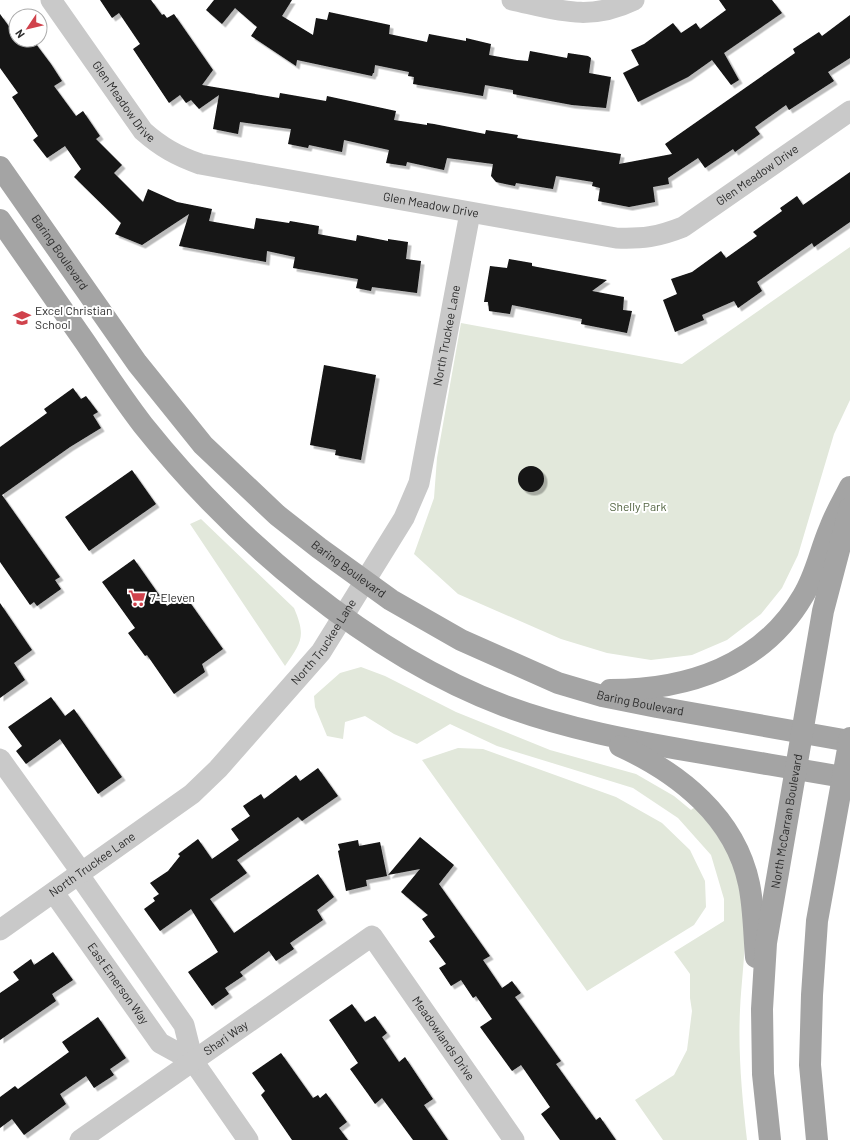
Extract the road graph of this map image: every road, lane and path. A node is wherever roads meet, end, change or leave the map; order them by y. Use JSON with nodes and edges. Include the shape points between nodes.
{"nodes":[{"id":1,"x":51,"y":0,"type":"edge"},
{"id":2,"x":512,"y":0,"type":"edge"},
{"id":3,"x":634,"y":0,"type":"edge"},
{"id":4,"x":850,"y":111,"type":"edge"},
{"id":5,"x":0,"y":167,"type":"edge"},
{"id":6,"x":470,"y":213,"type":"junction"},
{"id":7,"x":0,"y":220,"type":"edge"},
{"id":8,"x":850,"y":487,"type":"edge"},
{"id":9,"x":850,"y":508,"type":"edge"},
{"id":10,"x":365,"y":582,"type":"junction"},
{"id":11,"x":343,"y":616,"type":"junction"},
{"id":12,"x":580,"y":690,"type":"junction"},
{"id":13,"x":569,"y":725,"type":"junction"},
{"id":14,"x":802,"y":732,"type":"junction"},
{"id":15,"x":850,"y":739,"type":"edge"},
{"id":16,"x":0,"y":759,"type":"edge"},
{"id":17,"x":796,"y":769,"type":"junction"},
{"id":18,"x":843,"y":777,"type":"junction"},
{"id":19,"x":80,"y":874,"type":"junction"},
{"id":20,"x":54,"y":893,"type":"junction"},
{"id":21,"x":0,"y":930,"type":"edge"},
{"id":22,"x":372,"y":936,"type":"joint"},
{"id":23,"x":762,"y":1009,"type":"junction"},
{"id":24,"x":193,"y":1061,"type":"junction"},
{"id":25,"x":80,"y":1140,"type":"edge"},
{"id":26,"x":248,"y":1140,"type":"edge"},
{"id":27,"x":514,"y":1140,"type":"edge"},
{"id":28,"x":770,"y":1140,"type":"edge"},
{"id":29,"x":817,"y":1140,"type":"edge"}],
"edges":[{"from":1,"to":6,"type":"street","name":"Glen Meadow Drive","via":[[143,131],[159,146],[178,157],[200,164]]},
{"from":2,"to":3,"type":"street","via":[[575,13],[598,13]]},
{"from":4,"to":6,"type":"street","name":"Glen Meadow Drive","via":[[683,227],[662,235],[641,239],[616,238]]},
{"from":5,"to":10,"type":"main road","name":"Baring Boulevard","via":[[137,363],[203,445],[277,515]]},
{"from":6,"to":10,"type":"street","name":"North Truckee Lane","via":[[419,483],[404,518]]},
{"from":7,"to":11,"type":"main road","via":[[117,389],[176,464],[224,516],[272,559]]},
{"from":8,"to":12,"type":"main road","via":[[829,529],[816,572],[804,596],[784,624],[763,644],[736,663],[695,678],[667,685],[624,690]]},
{"from":9,"to":14,"type":"main road","name":"North McCarran Boulevard","via":[[823,611]]},
{"from":10,"to":11,"type":"street","name":"North Truckee Lane"},
{"from":10,"to":12,"type":"main road","name":"Baring Boulevard","via":[[391,600],[462,640],[551,680]]},
{"from":11,"to":13,"type":"main road","via":[[463,688],[506,706]]},
{"from":11,"to":19,"type":"street","name":"North Truckee Lane","via":[[321,652],[218,769],[192,794]]},
{"from":12,"to":14,"type":"main road","name":"Baring Boulevard","via":[[658,707]]},
{"from":13,"to":17,"type":"main road","via":[[622,739]]},
{"from":13,"to":23,"type":"main road","via":[[612,742],[658,765],[694,793],[718,819],[738,853],[749,884]]},
{"from":14,"to":15,"type":"main road","name":"Baring Boulevard"},
{"from":14,"to":17,"type":"main road","name":"North McCarran Boulevard"},
{"from":15,"to":18,"type":"main road"},
{"from":16,"to":19,"type":"street","name":"East Emerson Way"},
{"from":17,"to":18,"type":"main road"},
{"from":17,"to":23,"type":"main road","name":"North McCarran Boulevard","via":[[766,943]]},
{"from":18,"to":29,"type":"main road","via":[[817,921],[810,1065]]},
{"from":19,"to":20,"type":"street","name":"North Truckee Lane"},
{"from":19,"to":24,"type":"street","name":"East Emerson Way","via":[[184,1025]]},
{"from":20,"to":21,"type":"street","name":"North Truckee Lane"},
{"from":20,"to":24,"type":"street","name":"East Emerson Way","via":[[160,1043]]},
{"from":22,"to":24,"type":"street","name":"Shari Way"},
{"from":22,"to":27,"type":"street","name":"Meadowlands Drive"},
{"from":23,"to":28,"type":"main road","name":"North McCarran Boulevard","via":[[763,1074]]},
{"from":24,"to":25,"type":"street","name":"Shari Way"},
{"from":24,"to":26,"type":"street","name":"East Emerson Way"}]}
